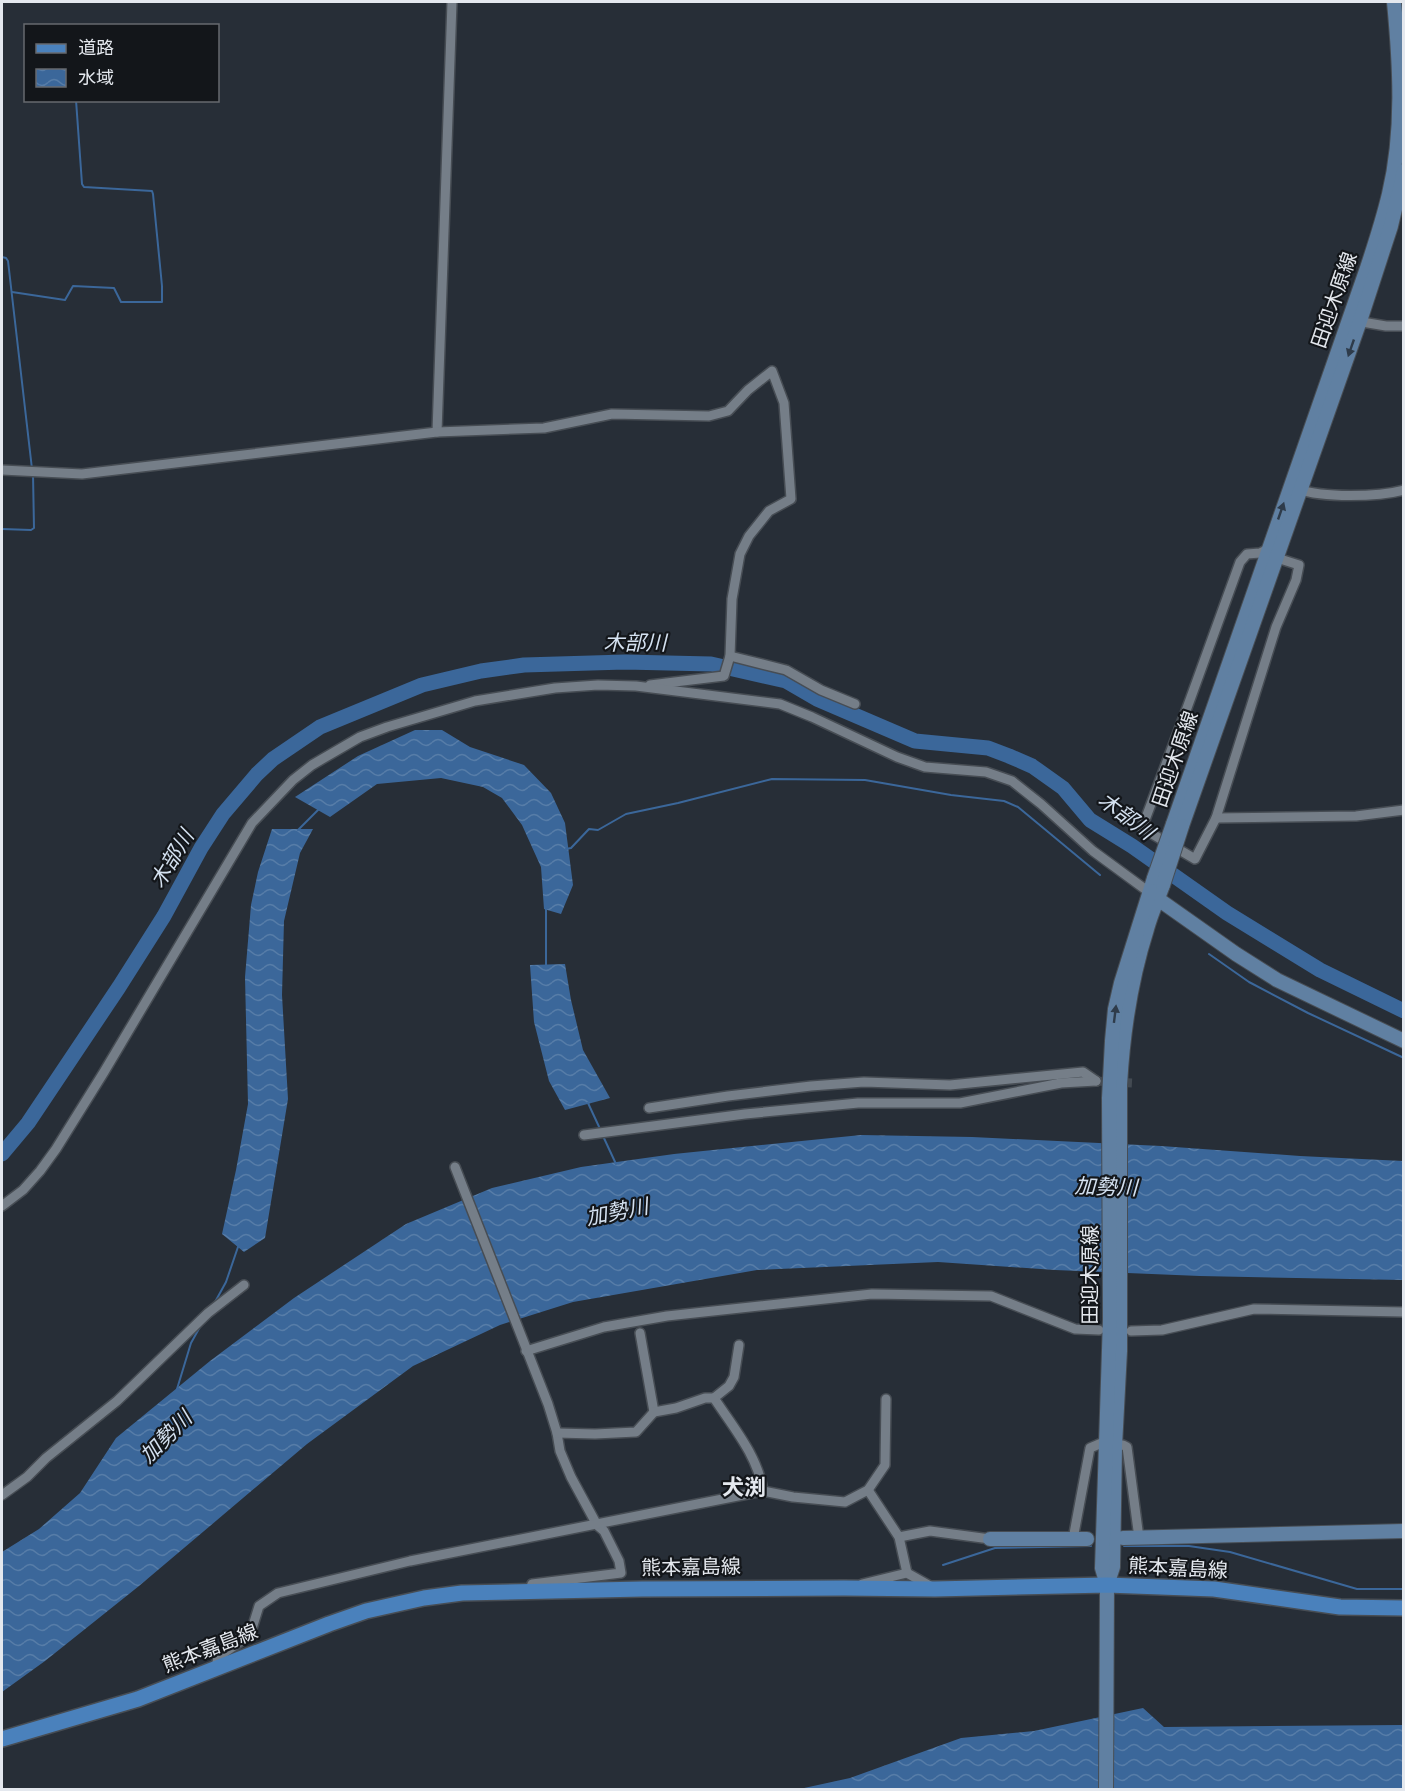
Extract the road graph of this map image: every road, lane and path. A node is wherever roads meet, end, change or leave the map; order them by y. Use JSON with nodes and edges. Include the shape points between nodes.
{"nodes":[{"id":1,"x":452,"y":2,"type":"edge"},
{"id":2,"x":1394,"y":2,"type":"edge"},
{"id":3,"x":1400,"y":27,"type":"edge"},
{"id":4,"x":1404,"y":171,"type":"edge"},
{"id":5,"x":1354,"y":321,"type":"junction"},
{"id":6,"x":1404,"y":326,"type":"edge"},
{"id":7,"x":437,"y":432,"type":"junction"},
{"id":8,"x":2,"y":470,"type":"edge"},
{"id":9,"x":1295,"y":488,"type":"junction"},
{"id":10,"x":1404,"y":490,"type":"edge"},
{"id":11,"x":1272,"y":553,"type":"junction"},
{"id":12,"x":730,"y":658,"type":"junction"},
{"id":13,"x":636,"y":686,"type":"junction"},
{"id":14,"x":855,"y":704,"type":"dead end"},
{"id":15,"x":1404,"y":810,"type":"edge"},
{"id":16,"x":1216,"y":819,"type":"junction"},
{"id":17,"x":1154,"y":895,"type":"junction"},
{"id":18,"x":1404,"y":1041,"type":"edge"},
{"id":19,"x":649,"y":1108,"type":"dead end"},
{"id":20,"x":584,"y":1135,"type":"dead end"},
{"id":21,"x":455,"y":1167,"type":"dead end"},
{"id":22,"x":2,"y":1206,"type":"edge"},
{"id":23,"x":244,"y":1285,"type":"dead end"},
{"id":24,"x":1404,"y":1312,"type":"edge"},
{"id":25,"x":1099,"y":1329,"type":"dead end"},
{"id":26,"x":1131,"y":1330,"type":"dead end"},
{"id":27,"x":640,"y":1333,"type":"dead end"},
{"id":28,"x":740,"y":1345,"type":"dead end"},
{"id":29,"x":526,"y":1351,"type":"junction"},
{"id":30,"x":714,"y":1398,"type":"junction"},
{"id":31,"x":886,"y":1400,"type":"dead end"},
{"id":32,"x":654,"y":1412,"type":"junction"},
{"id":33,"x":557,"y":1433,"type":"junction"},
{"id":34,"x":1110,"y":1444,"type":"junction"},
{"id":35,"x":868,"y":1490,"type":"junction"},
{"id":36,"x":763,"y":1491,"type":"junction"},
{"id":37,"x":2,"y":1495,"type":"edge"},
{"id":38,"x":597,"y":1525,"type":"junction"},
{"id":39,"x":1404,"y":1531,"type":"edge"},
{"id":40,"x":899,"y":1537,"type":"junction"},
{"id":41,"x":1123,"y":1538,"type":"dead end"},
{"id":42,"x":1139,"y":1538,"type":"junction"},
{"id":43,"x":990,"y":1539,"type":"joint"},
{"id":44,"x":1080,"y":1539,"type":"joint"},
{"id":45,"x":907,"y":1573,"type":"junction"},
{"id":46,"x":1107,"y":1586,"type":"junction"},
{"id":47,"x":844,"y":1588,"type":"junction"},
{"id":48,"x":935,"y":1589,"type":"junction"},
{"id":49,"x":530,"y":1590,"type":"junction"},
{"id":50,"x":1404,"y":1608,"type":"edge"},
{"id":51,"x":216,"y":1668,"type":"junction"},
{"id":52,"x":2,"y":1739,"type":"edge"},
{"id":53,"x":1107,"y":1790,"type":"edge"}],
"edges":[{"from":1,"to":7,"type":"street"},
{"from":2,"to":3,"type":"main road","name":"田迎木原線"},
{"from":3,"to":5,"type":"main road","name":"田迎木原線","via":[[1399,114],[1390,192]]},
{"from":4,"to":5,"type":"main road","name":"田迎木原線","via":[[1391,226]]},
{"from":5,"to":6,"type":"street"},
{"from":5,"to":9,"type":"main road","name":"田迎木原線"},
{"from":7,"to":8,"type":"street","via":[[82,474]]},
{"from":7,"to":12,"type":"street","via":[[544,428],[612,414],[709,416],[728,411],[772,371],[784,403],[791,499],[770,511],[740,554],[732,599]]},
{"from":9,"to":10,"type":"street","via":[[1358,495]]},
{"from":9,"to":11,"type":"main road","name":"田迎木原線"},
{"from":11,"to":16,"type":"street","via":[[1299,565],[1296,580],[1276,627]]},
{"from":11,"to":16,"type":"street","via":[[1247,554],[1240,562],[1142,828],[1195,859]]},
{"from":11,"to":17,"type":"main road","name":"田迎木原線","bridge":true},
{"from":12,"to":13,"type":"street","via":[[724,676]]},
{"from":12,"to":14,"type":"street","via":[[786,670]]},
{"from":13,"to":17,"type":"street","via":[[780,704],[925,767],[986,772],[1012,781],[1093,851]]},
{"from":13,"to":22,"type":"street","via":[[555,688],[475,700],[360,737],[293,780],[252,823],[56,1149],[23,1190]]},
{"from":15,"to":16,"type":"street","via":[[1356,816]]},
{"from":17,"to":18,"type":"main road","via":[[1277,980]]},
{"from":17,"to":34,"type":"main road","name":"田迎木原線","via":[[1131,992],[1115,1135]]},
{"from":19,"to":20,"type":"street","via":[[787,1088],[864,1082],[950,1084],[1083,1072],[1096,1081],[1061,1083],[960,1103],[858,1103]]},
{"from":21,"to":29,"type":"street"},
{"from":23,"to":37,"type":"street","via":[[208,1313],[117,1401]]},
{"from":24,"to":26,"type":"street","via":[[1254,1309],[1162,1330]]},
{"from":25,"to":29,"type":"street","via":[[1075,1329],[991,1296],[872,1294],[667,1316],[604,1327]]},
{"from":27,"to":32,"type":"street"},
{"from":28,"to":30,"type":"street","via":[[734,1377]]},
{"from":29,"to":33,"type":"street"},
{"from":30,"to":32,"type":"street"},
{"from":30,"to":36,"type":"street","via":[[755,1462]]},
{"from":31,"to":35,"type":"street","via":[[885,1465]]},
{"from":32,"to":33,"type":"street","via":[[636,1432]]},
{"from":33,"to":38,"type":"street","via":[[571,1477]]},
{"from":34,"to":42,"type":"street","via":[[1127,1448]]},
{"from":34,"to":44,"type":"street","via":[[1090,1448]]},
{"from":34,"to":46,"type":"main road","name":"田迎木原線","via":[[1113,1568]]},
{"from":35,"to":36,"type":"street","via":[[845,1502]]},
{"from":35,"to":40,"type":"street"},
{"from":36,"to":38,"type":"street"},
{"from":38,"to":49,"type":"street","via":[[619,1561],[621,1573],[532,1584]]},
{"from":38,"to":51,"type":"street","via":[[410,1561],[278,1593],[259,1606],[250,1635],[218,1657]]},
{"from":39,"to":42,"type":"main road"},
{"from":40,"to":43,"type":"street","via":[[930,1531]]},
{"from":40,"to":45,"type":"street"},
{"from":41,"to":42,"type":"main road"},
{"from":43,"to":44,"type":"main road"},
{"from":45,"to":47,"type":"street"},
{"from":45,"to":48,"type":"street"},
{"from":46,"to":48,"type":"main road","name":"熊本嘉島線"},
{"from":46,"to":50,"type":"main road","name":"熊本嘉島線","via":[[1214,1589],[1340,1607]]},
{"from":46,"to":53,"type":"main road","name":"田迎木原線"},
{"from":47,"to":48,"type":"main road","name":"熊本嘉島線"},
{"from":47,"to":49,"type":"main road","name":"熊本嘉島線"},
{"from":49,"to":51,"type":"main road","name":"熊本嘉島線","via":[[462,1593],[366,1611]]},
{"from":51,"to":52,"type":"main road","name":"熊本嘉島線","via":[[138,1698]]}]}
